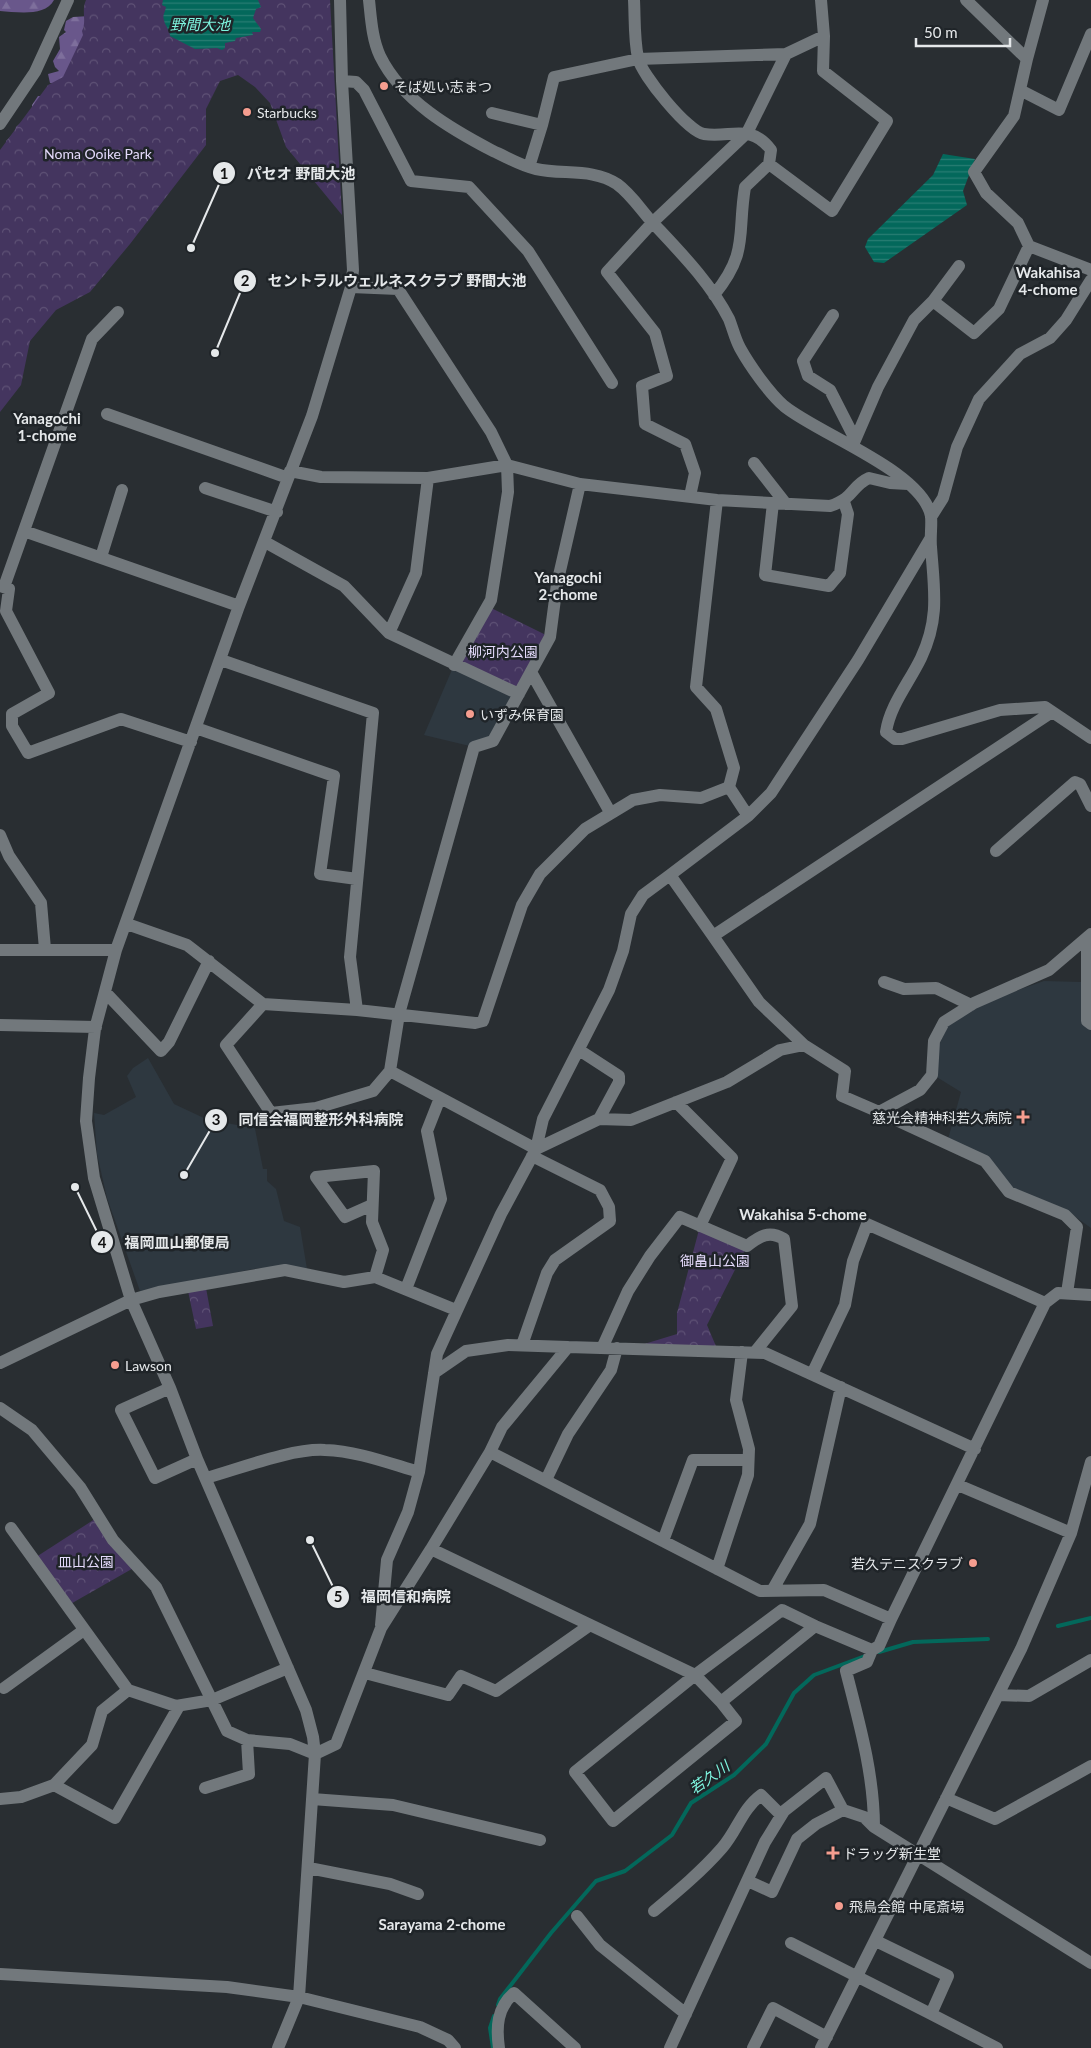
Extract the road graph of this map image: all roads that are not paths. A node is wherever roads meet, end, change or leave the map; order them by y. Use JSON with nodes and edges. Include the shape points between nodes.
{"nodes":[{"id":1,"x":68,"y":0,"type":"edge"},
{"id":2,"x":340,"y":0,"type":"edge"},
{"id":3,"x":369,"y":0,"type":"edge"},
{"id":4,"x":634,"y":0,"type":"edge"},
{"id":5,"x":821,"y":0,"type":"edge"},
{"id":6,"x":966,"y":0,"type":"edge"},
{"id":7,"x":1043,"y":0,"type":"edge"},
{"id":8,"x":1091,"y":34,"type":"edge"},
{"id":9,"x":824,"y":36,"type":"junction"},
{"id":10,"x":786,"y":54,"type":"junction"},
{"id":11,"x":638,"y":59,"type":"junction"},
{"id":12,"x":1027,"y":59,"type":"junction"},
{"id":13,"x":342,"y":81,"type":"junction"},
{"id":14,"x":1020,"y":90,"type":"junction"},
{"id":15,"x":492,"y":113,"type":"dead end"},
{"id":16,"x":0,"y":124,"type":"edge"},
{"id":17,"x":542,"y":125,"type":"junction"},
{"id":18,"x":747,"y":133,"type":"junction"},
{"id":19,"x":769,"y":164,"type":"junction"},
{"id":20,"x":529,"y":167,"type":"junction"},
{"id":21,"x":653,"y":222,"type":"junction"},
{"id":22,"x":1029,"y":246,"type":"junction"},
{"id":23,"x":959,"y":266,"type":"dead end"},
{"id":24,"x":1091,"y":270,"type":"edge"},
{"id":25,"x":1091,"y":280,"type":"edge"},
{"id":26,"x":351,"y":287,"type":"junction"},
{"id":27,"x":714,"y":295,"type":"junction"},
{"id":28,"x":932,"y":301,"type":"junction"},
{"id":29,"x":118,"y":312,"type":"dead end"},
{"id":30,"x":833,"y":315,"type":"dead end"},
{"id":31,"x":612,"y":383,"type":"dead end"},
{"id":32,"x":107,"y":414,"type":"dead end"},
{"id":33,"x":854,"y":442,"type":"junction"},
{"id":34,"x":754,"y":463,"type":"dead end"},
{"id":35,"x":506,"y":465,"type":"junction"},
{"id":36,"x":289,"y":474,"type":"junction"},
{"id":37,"x":428,"y":478,"type":"junction"},
{"id":38,"x":580,"y":484,"type":"junction"},
{"id":39,"x":908,"y":484,"type":"junction"},
{"id":40,"x":206,"y":488,"type":"dead end"},
{"id":41,"x":122,"y":490,"type":"dead end"},
{"id":42,"x":690,"y":496,"type":"junction"},
{"id":43,"x":717,"y":500,"type":"junction"},
{"id":44,"x":844,"y":502,"type":"junction"},
{"id":45,"x":773,"y":503,"type":"junction"},
{"id":46,"x":786,"y":504,"type":"junction"},
{"id":47,"x":277,"y":512,"type":"junction"},
{"id":48,"x":931,"y":517,"type":"junction"},
{"id":49,"x":24,"y":530,"type":"junction"},
{"id":50,"x":930,"y":539,"type":"junction"},
{"id":51,"x":265,"y":542,"type":"junction"},
{"id":52,"x":101,"y":557,"type":"junction"},
{"id":53,"x":2,"y":587,"type":"edge"},
{"id":54,"x":239,"y":606,"type":"junction"},
{"id":55,"x":389,"y":633,"type":"junction"},
{"id":56,"x":221,"y":660,"type":"junction"},
{"id":57,"x":454,"y":665,"type":"junction"},
{"id":58,"x":531,"y":672,"type":"junction"},
{"id":59,"x":519,"y":694,"type":"junction"},
{"id":60,"x":1052,"y":712,"type":"junction"},
{"id":61,"x":196,"y":728,"type":"junction"},
{"id":62,"x":1091,"y":738,"type":"edge"},
{"id":63,"x":191,"y":742,"type":"junction"},
{"id":64,"x":729,"y":788,"type":"junction"},
{"id":65,"x":1091,"y":806,"type":"edge"},
{"id":66,"x":610,"y":812,"type":"junction"},
{"id":67,"x":748,"y":816,"type":"junction"},
{"id":68,"x":0,"y":835,"type":"edge"},
{"id":69,"x":996,"y":852,"type":"dead end"},
{"id":70,"x":670,"y":875,"type":"junction"},
{"id":71,"x":357,"y":879,"type":"junction"},
{"id":72,"x":127,"y":924,"type":"junction"},
{"id":73,"x":713,"y":936,"type":"junction"},
{"id":74,"x":1089,"y":936,"type":"edge"},
{"id":75,"x":45,"y":949,"type":"junction"},
{"id":76,"x":0,"y":950,"type":"edge"},
{"id":77,"x":116,"y":950,"type":"junction"},
{"id":78,"x":209,"y":960,"type":"junction"},
{"id":79,"x":884,"y":982,"type":"dead end"},
{"id":80,"x":105,"y":992,"type":"junction"},
{"id":81,"x":263,"y":1004,"type":"junction"},
{"id":82,"x":971,"y":1005,"type":"junction"},
{"id":83,"x":357,"y":1010,"type":"junction"},
{"id":84,"x":399,"y":1014,"type":"junction"},
{"id":85,"x":1091,"y":1024,"type":"edge"},
{"id":86,"x":0,"y":1025,"type":"edge"},
{"id":87,"x":96,"y":1027,"type":"junction"},
{"id":88,"x":804,"y":1045,"type":"junction"},
{"id":89,"x":579,"y":1050,"type":"junction"},
{"id":90,"x":390,"y":1071,"type":"junction"},
{"id":91,"x":440,"y":1098,"type":"junction"},
{"id":92,"x":676,"y":1102,"type":"junction"},
{"id":93,"x":879,"y":1112,"type":"junction"},
{"id":94,"x":599,"y":1119,"type":"junction"},
{"id":95,"x":534,"y":1152,"type":"junction"},
{"id":96,"x":372,"y":1205,"type":"junction"},
{"id":97,"x":700,"y":1226,"type":"junction"},
{"id":98,"x":375,"y":1277,"type":"junction"},
{"id":99,"x":406,"y":1289,"type":"junction"},
{"id":100,"x":1066,"y":1293,"type":"junction"},
{"id":101,"x":1091,"y":1295,"type":"edge"},
{"id":102,"x":131,"y":1300,"type":"junction"},
{"id":103,"x":1045,"y":1303,"type":"junction"},
{"id":104,"x":456,"y":1310,"type":"junction"},
{"id":105,"x":522,"y":1345,"type":"junction"},
{"id":106,"x":603,"y":1346,"type":"junction"},
{"id":107,"x":568,"y":1347,"type":"junction"},
{"id":108,"x":617,"y":1348,"type":"junction"},
{"id":109,"x":748,"y":1352,"type":"junction"},
{"id":110,"x":0,"y":1363,"type":"edge"},
{"id":111,"x":434,"y":1373,"type":"junction"},
{"id":112,"x":812,"y":1374,"type":"junction"},
{"id":113,"x":841,"y":1387,"type":"junction"},
{"id":114,"x":170,"y":1388,"type":"junction"},
{"id":115,"x":0,"y":1408,"type":"edge"},
{"id":116,"x":975,"y":1449,"type":"junction"},
{"id":117,"x":490,"y":1452,"type":"junction"},
{"id":118,"x":197,"y":1458,"type":"junction"},
{"id":119,"x":748,"y":1460,"type":"junction"},
{"id":120,"x":1091,"y":1462,"type":"edge"},
{"id":121,"x":419,"y":1472,"type":"junction"},
{"id":122,"x":206,"y":1478,"type":"junction"},
{"id":123,"x":1089,"y":1479,"type":"edge"},
{"id":124,"x":546,"y":1480,"type":"junction"},
{"id":125,"x":958,"y":1485,"type":"junction"},
{"id":126,"x":11,"y":1528,"type":"dead end"},
{"id":127,"x":1071,"y":1533,"type":"junction"},
{"id":128,"x":663,"y":1541,"type":"junction"},
{"id":129,"x":431,"y":1549,"type":"junction"},
{"id":130,"x":717,"y":1569,"type":"junction"},
{"id":131,"x":772,"y":1591,"type":"junction"},
{"id":132,"x":891,"y":1619,"type":"junction"},
{"id":133,"x":590,"y":1625,"type":"junction"},
{"id":134,"x":814,"y":1626,"type":"junction"},
{"id":135,"x":381,"y":1628,"type":"junction"},
{"id":136,"x":84,"y":1630,"type":"junction"},
{"id":137,"x":869,"y":1656,"type":"junction"},
{"id":138,"x":1091,"y":1660,"type":"edge"},
{"id":139,"x":288,"y":1668,"type":"junction"},
{"id":140,"x":365,"y":1673,"type":"junction"},
{"id":141,"x":695,"y":1675,"type":"junction"},
{"id":142,"x":4,"y":1688,"type":"dead end"},
{"id":143,"x":128,"y":1690,"type":"junction"},
{"id":144,"x":998,"y":1695,"type":"junction"},
{"id":145,"x":212,"y":1700,"type":"junction"},
{"id":146,"x":721,"y":1702,"type":"junction"},
{"id":147,"x":179,"y":1706,"type":"junction"},
{"id":148,"x":247,"y":1740,"type":"junction"},
{"id":149,"x":315,"y":1754,"type":"junction"},
{"id":150,"x":1091,"y":1766,"type":"edge"},
{"id":151,"x":54,"y":1785,"type":"junction"},
{"id":152,"x":205,"y":1788,"type":"dead end"},
{"id":153,"x":946,"y":1798,"type":"junction"},
{"id":154,"x":0,"y":1799,"type":"edge"},
{"id":155,"x":312,"y":1799,"type":"junction"},
{"id":156,"x":843,"y":1810,"type":"junction"},
{"id":157,"x":780,"y":1814,"type":"junction"},
{"id":158,"x":874,"y":1826,"type":"junction"},
{"id":159,"x":540,"y":1840,"type":"dead end"},
{"id":160,"x":917,"y":1855,"type":"junction"},
{"id":161,"x":309,"y":1868,"type":"junction"},
{"id":162,"x":748,"y":1881,"type":"junction"},
{"id":163,"x":418,"y":1894,"type":"dead end"},
{"id":164,"x":654,"y":1911,"type":"dead end"},
{"id":165,"x":577,"y":1916,"type":"dead end"},
{"id":166,"x":876,"y":1941,"type":"junction"},
{"id":167,"x":791,"y":1943,"type":"dead end"},
{"id":168,"x":1089,"y":1958,"type":"edge"},
{"id":169,"x":0,"y":1974,"type":"edge"},
{"id":170,"x":857,"y":1978,"type":"junction"},
{"id":171,"x":299,"y":1997,"type":"junction"},
{"id":172,"x":686,"y":2014,"type":"junction"},
{"id":173,"x":930,"y":2014,"type":"junction"},
{"id":174,"x":824,"y":2043,"type":"edge"},
{"id":175,"x":278,"y":2048,"type":"edge"},
{"id":176,"x":455,"y":2048,"type":"edge"},
{"id":177,"x":499,"y":2048,"type":"edge"},
{"id":178,"x":575,"y":2048,"type":"edge"},
{"id":179,"x":670,"y":2048,"type":"edge"},
{"id":180,"x":753,"y":2048,"type":"edge"},
{"id":181,"x":997,"y":2048,"type":"edge"}],
"edges":[{"from":1,"to":16,"type":"street","via":[[35,72]]},
{"from":2,"to":13,"type":"street"},
{"from":3,"to":20,"type":"street","via":[[379,54],[392,77],[440,120]]},
{"from":4,"to":11,"type":"street"},
{"from":5,"to":9,"type":"street"},
{"from":6,"to":12,"type":"street"},
{"from":7,"to":12,"type":"street"},
{"from":8,"to":14,"type":"street","via":[[1060,110]]},
{"from":9,"to":10,"type":"street"},
{"from":9,"to":19,"type":"street","via":[[823,71],[887,121],[832,211]]},
{"from":10,"to":11,"type":"street"},
{"from":10,"to":18,"type":"street"},
{"from":11,"to":17,"type":"street","via":[[554,78]]},
{"from":11,"to":18,"type":"street","via":[[652,84],[694,130],[705,134]]},
{"from":12,"to":14,"type":"street"},
{"from":13,"to":26,"type":"street","via":[[353,270]]},
{"from":13,"to":31,"type":"street","via":[[356,82],[364,90],[411,180],[469,187],[528,252]]},
{"from":14,"to":22,"type":"street","via":[[1014,116],[974,172],[986,193],[1018,223]]},
{"from":15,"to":17,"type":"street"},
{"from":17,"to":20,"type":"street"},
{"from":18,"to":19,"type":"street","via":[[760,138],[770,148]]},
{"from":18,"to":21,"type":"street"},
{"from":19,"to":27,"type":"street","via":[[745,187],[741,246],[730,274]]},
{"from":20,"to":21,"type":"street","via":[[600,177],[617,184]]},
{"from":21,"to":27,"type":"street","via":[[682,252]]},
{"from":21,"to":42,"type":"street","via":[[607,272],[655,333],[667,376],[642,386],[645,424],[685,444],[695,473]]},
{"from":22,"to":24,"type":"street"},
{"from":22,"to":28,"type":"street","via":[[999,309],[974,333]]},
{"from":23,"to":28,"type":"street"},
{"from":25,"to":48,"type":"street","via":[[1066,320],[1050,338],[1020,354],[979,400],[957,447],[943,498]]},
{"from":26,"to":35,"type":"street","via":[[398,289],[491,432]]},
{"from":26,"to":36,"type":"street","via":[[312,416]]},
{"from":27,"to":33,"type":"street","via":[[729,320],[739,347],[783,405],[819,429]]},
{"from":28,"to":33,"type":"street","via":[[914,320],[878,387]]},
{"from":29,"to":49,"type":"street","via":[[92,339]]},
{"from":30,"to":33,"type":"street","via":[[803,361],[808,376],[830,390]]},
{"from":32,"to":36,"type":"street"},
{"from":33,"to":39,"type":"street"},
{"from":34,"to":46,"type":"street"},
{"from":35,"to":37,"type":"street"},
{"from":35,"to":38,"type":"street"},
{"from":35,"to":57,"type":"street","via":[[508,492],[491,600]]},
{"from":36,"to":37,"type":"street"},
{"from":36,"to":47,"type":"street"},
{"from":37,"to":55,"type":"street","via":[[416,573]]},
{"from":38,"to":42,"type":"street"},
{"from":38,"to":58,"type":"street","via":[[557,584],[550,637]]},
{"from":39,"to":44,"type":"street","via":[[869,478],[860,482]]},
{"from":39,"to":48,"type":"street","via":[[927,504]]},
{"from":40,"to":47,"type":"street"},
{"from":41,"to":52,"type":"street"},
{"from":42,"to":43,"type":"street"},
{"from":43,"to":45,"type":"street"},
{"from":43,"to":64,"type":"street","via":[[696,687],[716,709],[734,768]]},
{"from":44,"to":45,"type":"street","via":[[848,514],[840,573],[829,586],[765,575]]},
{"from":44,"to":46,"type":"street","via":[[830,506]]},
{"from":45,"to":46,"type":"street"},
{"from":47,"to":51,"type":"street"},
{"from":48,"to":50,"type":"street"},
{"from":49,"to":52,"type":"street"},
{"from":49,"to":53,"type":"street"},
{"from":50,"to":60,"type":"street","via":[[936,602],[932,626],[921,659],[888,717],[886,732],[902,740],[1000,710],[1046,707]]},
{"from":50,"to":67,"type":"street","via":[[858,660],[771,793]]},
{"from":51,"to":54,"type":"street"},
{"from":51,"to":55,"type":"street","via":[[344,586]]},
{"from":52,"to":54,"type":"street"},
{"from":53,"to":63,"type":"street","via":[[9,589],[6,611],[49,693],[12,714],[12,726],[28,753],[121,719]]},
{"from":54,"to":56,"type":"street"},
{"from":55,"to":57,"type":"street"},
{"from":56,"to":61,"type":"street"},
{"from":56,"to":71,"type":"street","via":[[373,713]]},
{"from":57,"to":59,"type":"street"},
{"from":58,"to":59,"type":"street"},
{"from":58,"to":66,"type":"street"},
{"from":59,"to":84,"type":"street","via":[[493,741],[474,746]]},
{"from":60,"to":62,"type":"street"},
{"from":60,"to":73,"type":"street"},
{"from":61,"to":63,"type":"street"},
{"from":61,"to":71,"type":"street","via":[[334,776],[320,874]]},
{"from":63,"to":72,"type":"street"},
{"from":64,"to":66,"type":"street","via":[[701,798],[660,795],[634,800]]},
{"from":64,"to":67,"type":"street"},
{"from":65,"to":69,"type":"street","via":[[1080,784],[1075,782]]},
{"from":66,"to":84,"type":"street","via":[[585,829],[540,874],[522,905],[483,1021],[474,1023]]},
{"from":67,"to":70,"type":"street"},
{"from":68,"to":75,"type":"street","via":[[9,856],[41,903]]},
{"from":70,"to":73,"type":"street"},
{"from":70,"to":89,"type":"street","via":[[643,895],[631,914],[610,990]]},
{"from":71,"to":83,"type":"street","via":[[350,957]]},
{"from":72,"to":77,"type":"street"},
{"from":72,"to":78,"type":"street","via":[[187,945]]},
{"from":73,"to":88,"type":"street","via":[[759,1002]]},
{"from":74,"to":82,"type":"street","via":[[1049,970]]},
{"from":74,"to":85,"type":"street","via":[[1087,1021]]},
{"from":75,"to":76,"type":"street"},
{"from":75,"to":77,"type":"street"},
{"from":77,"to":80,"type":"street"},
{"from":78,"to":80,"type":"street","via":[[169,1042],[161,1051]]},
{"from":78,"to":81,"type":"street"},
{"from":79,"to":82,"type":"street","via":[[904,989],[936,988]]},
{"from":80,"to":87,"type":"street"},
{"from":81,"to":83,"type":"street"},
{"from":81,"to":90,"type":"street","via":[[226,1045],[271,1113],[316,1108],[373,1091]]},
{"from":82,"to":93,"type":"street","via":[[944,1022],[934,1041],[932,1075],[920,1090]]},
{"from":83,"to":84,"type":"street"},
{"from":84,"to":90,"type":"street"},
{"from":86,"to":87,"type":"street"},
{"from":87,"to":102,"type":"street","via":[[86,1121],[88,1144],[105,1220]]},
{"from":88,"to":92,"type":"street","via":[[780,1050],[727,1082]]},
{"from":88,"to":93,"type":"street","via":[[845,1071],[842,1096]]},
{"from":89,"to":94,"type":"street","via":[[619,1076],[619,1082]]},
{"from":89,"to":95,"type":"street","via":[[543,1119]]},
{"from":90,"to":91,"type":"street"},
{"from":91,"to":95,"type":"street"},
{"from":91,"to":99,"type":"street","via":[[427,1131],[441,1199]]},
{"from":92,"to":94,"type":"street","via":[[630,1120]]},
{"from":92,"to":97,"type":"street","via":[[732,1158]]},
{"from":93,"to":100,"type":"street","via":[[985,1161],[1009,1192],[1065,1215],[1077,1227]]},
{"from":94,"to":95,"type":"street"},
{"from":95,"to":104,"type":"street"},
{"from":95,"to":105,"type":"street","via":[[600,1190],[609,1207],[610,1221],[555,1260],[546,1273]]},
{"from":96,"to":96,"type":"street","via":[[374,1172],[316,1177],[345,1217]]},
{"from":96,"to":98,"type":"street","via":[[372,1222],[384,1250]]},
{"from":97,"to":106,"type":"street","via":[[680,1217],[628,1291]]},
{"from":97,"to":109,"type":"street","via":[[747,1246],[760,1236],[775,1234],[784,1239],[792,1306],[775,1330]]},
{"from":98,"to":99,"type":"street"},
{"from":98,"to":102,"type":"street","via":[[344,1282],[285,1270],[158,1292]]},
{"from":99,"to":104,"type":"street"},
{"from":100,"to":101,"type":"street"},
{"from":100,"to":103,"type":"street","via":[[1058,1293]]},
{"from":102,"to":110,"type":"street"},
{"from":102,"to":114,"type":"street"},
{"from":103,"to":112,"type":"street","via":[[867,1224],[854,1261],[846,1305]]},
{"from":103,"to":116,"type":"street"},
{"from":104,"to":111,"type":"street","via":[[437,1354]]},
{"from":105,"to":107,"type":"street"},
{"from":105,"to":111,"type":"street","via":[[466,1351]]},
{"from":106,"to":107,"type":"street"},
{"from":106,"to":108,"type":"street"},
{"from":107,"to":117,"type":"street","via":[[502,1427]]},
{"from":108,"to":109,"type":"street"},
{"from":108,"to":124,"type":"street","via":[[611,1370],[568,1434]]},
{"from":109,"to":112,"type":"street","via":[[765,1353]]},
{"from":109,"to":119,"type":"street","via":[[736,1400]]},
{"from":111,"to":121,"type":"street"},
{"from":112,"to":113,"type":"street"},
{"from":113,"to":116,"type":"street"},
{"from":113,"to":131,"type":"street","via":[[810,1524]]},
{"from":114,"to":118,"type":"street"},
{"from":114,"to":118,"type":"street","via":[[121,1410],[155,1478]]},
{"from":115,"to":145,"type":"street","via":[[32,1430],[80,1487],[113,1540],[156,1587]]},
{"from":116,"to":125,"type":"street"},
{"from":117,"to":124,"type":"street"},
{"from":117,"to":129,"type":"street"},
{"from":118,"to":122,"type":"street"},
{"from":119,"to":128,"type":"street","via":[[693,1460]]},
{"from":119,"to":130,"type":"street","via":[[748,1475]]},
{"from":120,"to":123,"type":"street"},
{"from":121,"to":122,"type":"street","via":[[350,1453],[324,1450],[296,1453]]},
{"from":121,"to":135,"type":"street","via":[[408,1512],[386,1560]]},
{"from":122,"to":139,"type":"street"},
{"from":123,"to":127,"type":"street"},
{"from":124,"to":128,"type":"street"},
{"from":125,"to":127,"type":"street"},
{"from":125,"to":132,"type":"street"},
{"from":126,"to":136,"type":"street"},
{"from":127,"to":144,"type":"street"},
{"from":128,"to":130,"type":"street"},
{"from":129,"to":133,"type":"street"},
{"from":129,"to":135,"type":"street"},
{"from":130,"to":131,"type":"street","via":[[760,1591]]},
{"from":131,"to":132,"type":"street","via":[[824,1590]]},
{"from":132,"to":137,"type":"street","via":[[879,1646]]},
{"from":133,"to":140,"type":"street","via":[[496,1691],[461,1676],[448,1695]]},
{"from":133,"to":141,"type":"street"},
{"from":134,"to":137,"type":"street"},
{"from":134,"to":141,"type":"street","via":[[782,1610]]},
{"from":134,"to":146,"type":"street"},
{"from":135,"to":140,"type":"street"},
{"from":136,"to":142,"type":"street"},
{"from":136,"to":143,"type":"street"},
{"from":137,"to":158,"type":"street","via":[[846,1671],[865,1744]]},
{"from":138,"to":144,"type":"street","via":[[1029,1696]]},
{"from":139,"to":145,"type":"street"},
{"from":139,"to":149,"type":"street","via":[[306,1710]]},
{"from":140,"to":149,"type":"street","via":[[336,1744]]},
{"from":141,"to":146,"type":"street"},
{"from":141,"to":146,"type":"street","via":[[575,1772],[613,1821],[736,1721]]},
{"from":143,"to":147,"type":"street"},
{"from":143,"to":151,"type":"street","via":[[102,1711],[92,1745]]},
{"from":144,"to":153,"type":"street"},
{"from":145,"to":147,"type":"street"},
{"from":145,"to":148,"type":"street","via":[[227,1731]]},
{"from":147,"to":151,"type":"street","via":[[115,1818]]},
{"from":148,"to":149,"type":"street","via":[[290,1744]]},
{"from":148,"to":152,"type":"street","via":[[249,1774]]},
{"from":149,"to":155,"type":"street"},
{"from":150,"to":153,"type":"street","via":[[995,1819]]},
{"from":151,"to":154,"type":"street","via":[[21,1797]]},
{"from":153,"to":160,"type":"street"},
{"from":155,"to":159,"type":"street","via":[[393,1805]]},
{"from":155,"to":161,"type":"street"},
{"from":156,"to":157,"type":"street","via":[[826,1778]]},
{"from":156,"to":158,"type":"street","via":[[864,1817]]},
{"from":156,"to":162,"type":"street","via":[[816,1824],[797,1839],[772,1892]]},
{"from":157,"to":162,"type":"street"},
{"from":157,"to":164,"type":"street","via":[[761,1796],[751,1802],[724,1846]]},
{"from":158,"to":160,"type":"street"},
{"from":160,"to":166,"type":"street"},
{"from":160,"to":168,"type":"street"},
{"from":161,"to":163,"type":"street","via":[[390,1884]]},
{"from":161,"to":171,"type":"street"},
{"from":162,"to":172,"type":"street"},
{"from":165,"to":172,"type":"street","via":[[600,1944]]},
{"from":166,"to":170,"type":"street"},
{"from":166,"to":173,"type":"street","via":[[948,1976]]},
{"from":167,"to":170,"type":"street"},
{"from":169,"to":171,"type":"street","via":[[227,1987]]},
{"from":170,"to":173,"type":"street"},
{"from":170,"to":174,"type":"street"},
{"from":171,"to":175,"type":"street"},
{"from":171,"to":176,"type":"street","via":[[414,2025],[440,2036]]},
{"from":172,"to":179,"type":"street"},
{"from":173,"to":181,"type":"street"},
{"from":174,"to":180,"type":"street","via":[[773,2008]]},
{"from":177,"to":178,"type":"street","via":[[496,2029],[504,2002],[514,1993]]}]}
